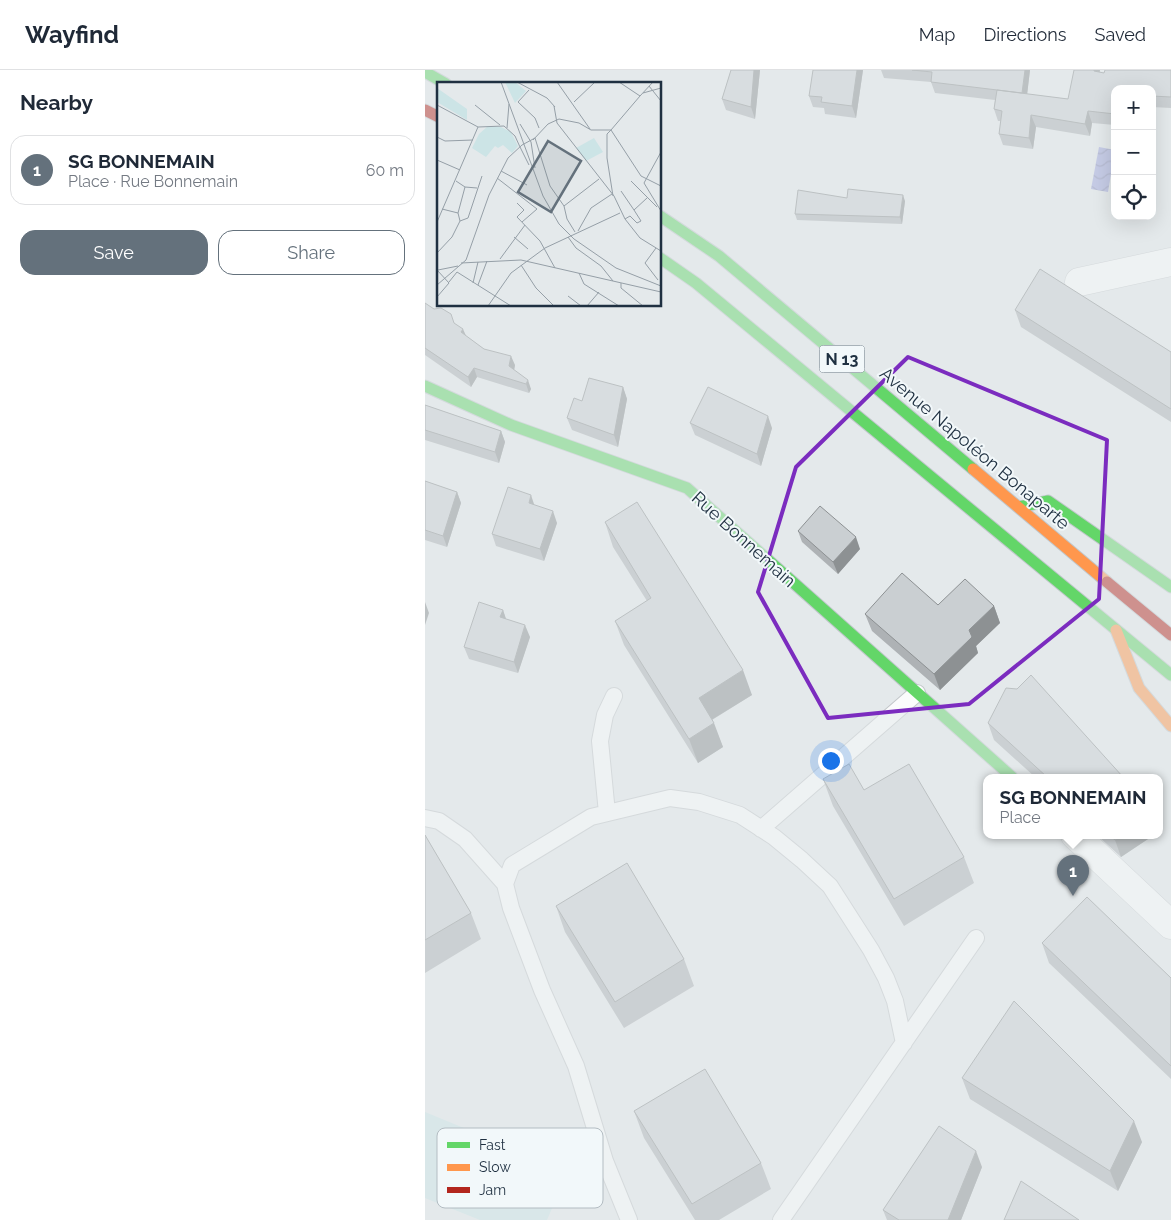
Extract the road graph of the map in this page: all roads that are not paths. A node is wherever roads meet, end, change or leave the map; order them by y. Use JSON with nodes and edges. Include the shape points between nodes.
{"nodes":[{"id":1,"x":425,"y":72,"type":"edge"},
{"id":2,"x":443,"y":82,"type":"edge"},
{"id":3,"x":425,"y":110,"type":"edge"},
{"id":4,"x":437,"y":116,"type":"edge"},
{"id":5,"x":661,"y":217,"type":"edge"},
{"id":6,"x":661,"y":259,"type":"edge"},
{"id":7,"x":1171,"y":262,"type":"edge"},
{"id":8,"x":1079,"y":282,"type":"dead end"},
{"id":9,"x":425,"y":386,"type":"edge"},
{"id":10,"x":1019,"y":507,"type":"junction"},
{"id":11,"x":1171,"y":586,"type":"edge"},
{"id":12,"x":1115,"y":629,"type":"junction"},
{"id":13,"x":1171,"y":635,"type":"edge"},
{"id":14,"x":1171,"y":675,"type":"edge"},
{"id":15,"x":917,"y":693,"type":"junction"},
{"id":16,"x":613,"y":696,"type":"dead end"},
{"id":17,"x":1171,"y":726,"type":"edge"},
{"id":18,"x":1009,"y":774,"type":"edge"},
{"id":19,"x":607,"y":814,"type":"junction"},
{"id":20,"x":425,"y":818,"type":"edge"},
{"id":21,"x":761,"y":829,"type":"junction"},
{"id":22,"x":1079,"y":839,"type":"edge"},
{"id":23,"x":505,"y":884,"type":"junction"},
{"id":24,"x":1171,"y":925,"type":"edge"},
{"id":25,"x":975,"y":938,"type":"dead end"},
{"id":26,"x":904,"y":1043,"type":"junction"},
{"id":27,"x":595,"y":1128,"type":"edge"},
{"id":28,"x":603,"y":1154,"type":"edge"},
{"id":29,"x":629,"y":1220,"type":"edge"},
{"id":30,"x":781,"y":1220,"type":"edge"}],
"edges":[{"from":1,"to":2,"type":"main road"},
{"from":3,"to":4,"type":"main road"},
{"from":5,"to":10,"type":"main road","name":"Avenue Napoléon Bonaparte","number":"N 13","via":[[719,256]]},
{"from":6,"to":12,"type":"main road","number":"N 13","via":[[696,283]]},
{"from":7,"to":8,"type":"street"},
{"from":9,"to":15,"type":"main road","name":"Rue Bonnemain","via":[[511,425],[687,488]]},
{"from":10,"to":11,"type":"main road","via":[[1049,501]]},
{"from":10,"to":13,"type":"main road","name":"Avenue Napoléon Bonaparte","number":"N 13"},
{"from":12,"to":14,"type":"main road","number":"N 13"},
{"from":12,"to":17,"type":"main road","via":[[1139,688]]},
{"from":15,"to":18,"type":"main road","name":"Rue Bonnemain"},
{"from":15,"to":21,"type":"lane"},
{"from":16,"to":19,"type":"lane","via":[[600,741]]},
{"from":19,"to":21,"type":"lane","via":[[670,798],[699,802],[740,815]]},
{"from":19,"to":23,"type":"lane","via":[[591,817],[512,865]]},
{"from":20,"to":23,"type":"lane","via":[[439,821],[465,839]]},
{"from":21,"to":26,"type":"lane","via":[[830,886],[887,978]]},
{"from":22,"to":24,"type":"street"},
{"from":23,"to":27,"type":"lane","via":[[542,990],[576,1066]]},
{"from":25,"to":26,"type":"lane"},
{"from":26,"to":30,"type":"lane"},
{"from":28,"to":29,"type":"lane"}]}
